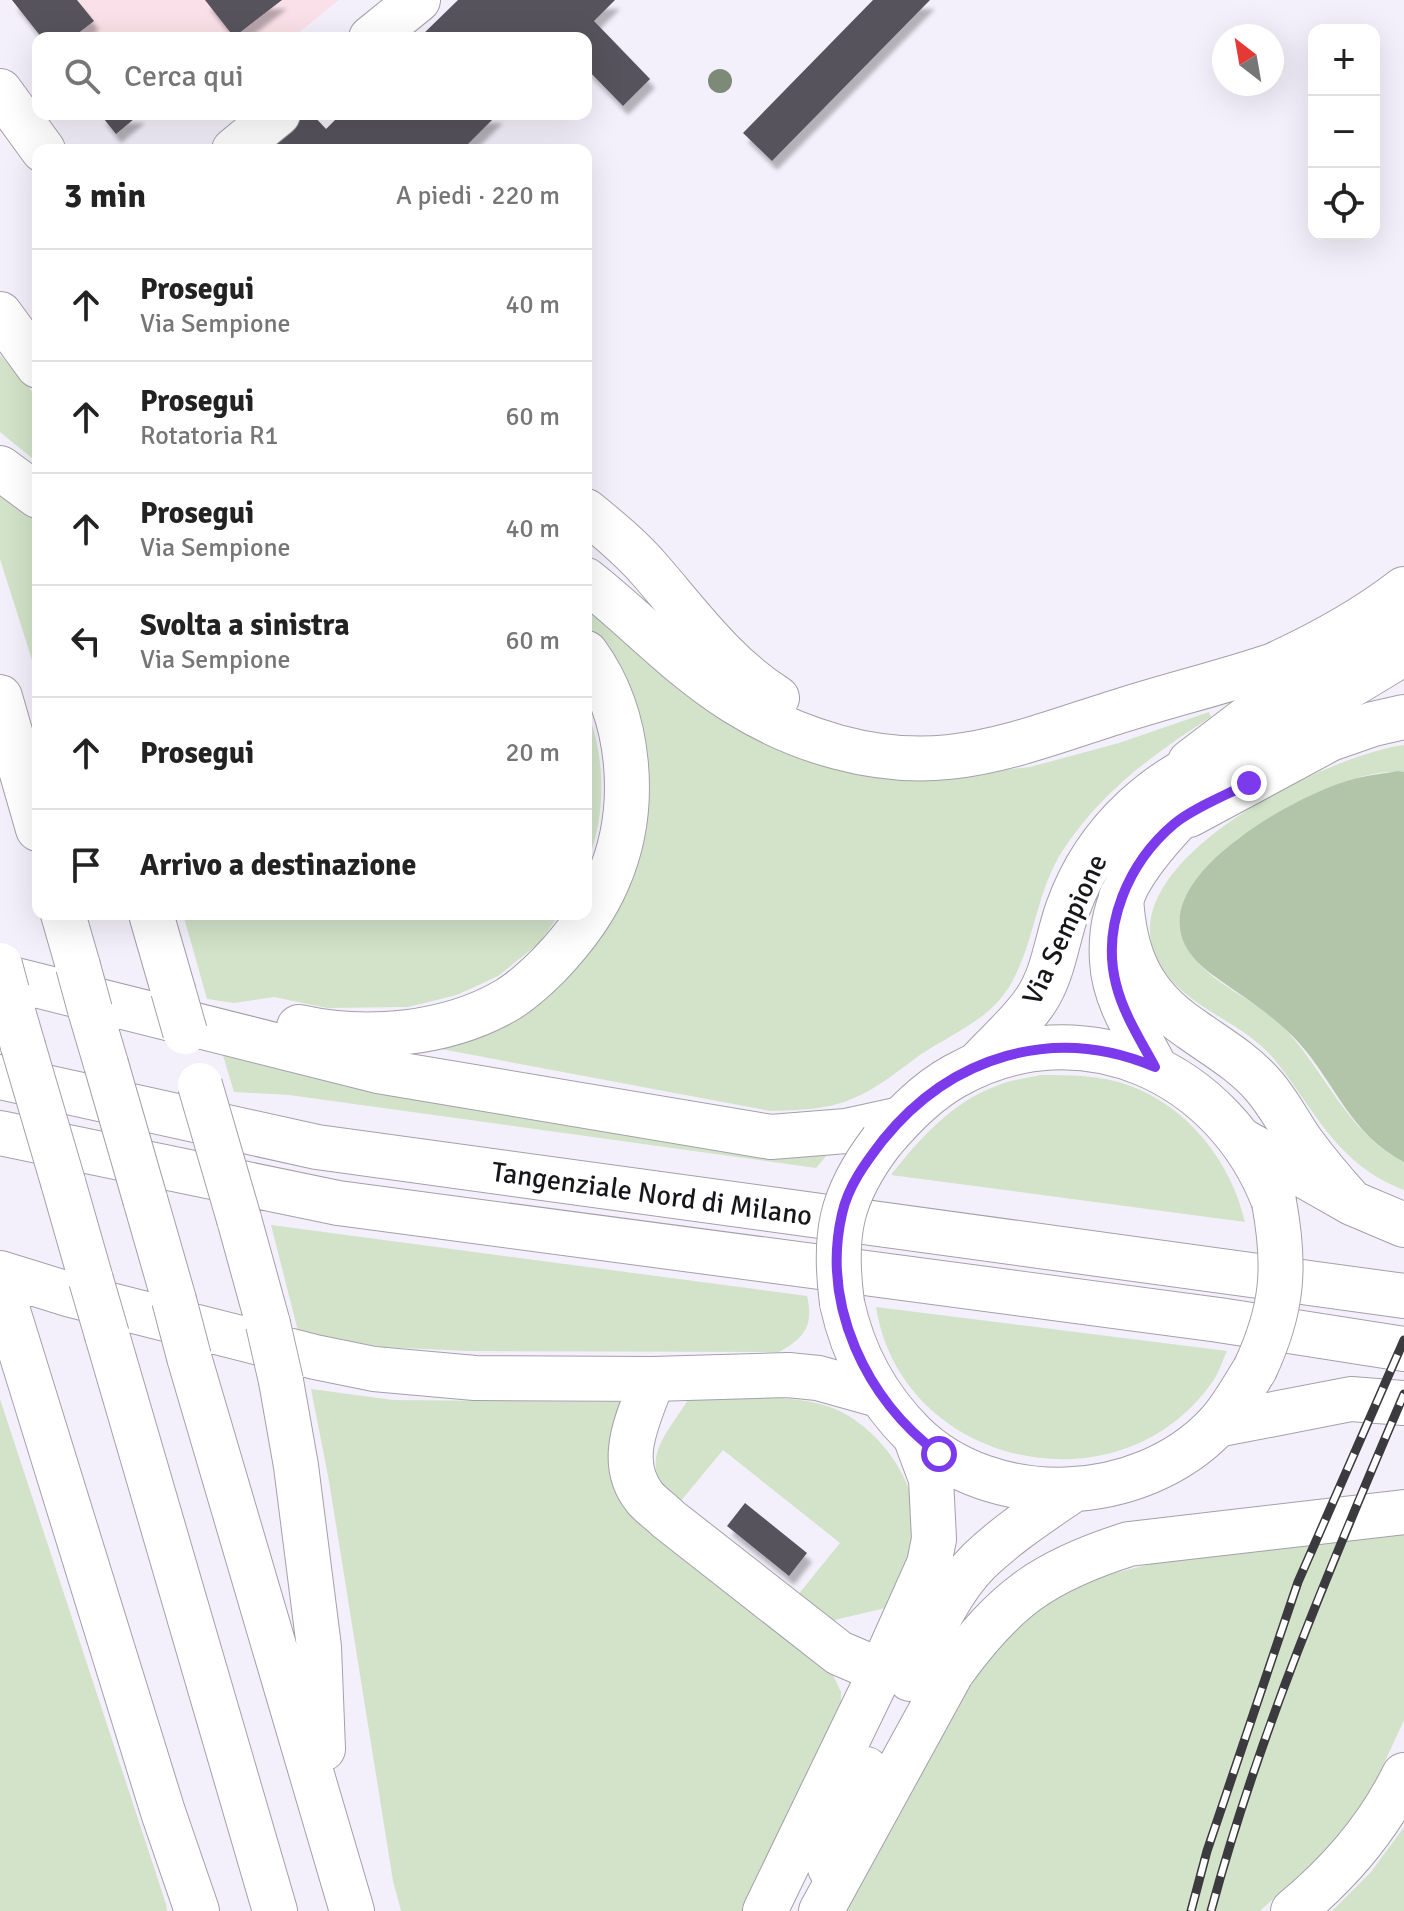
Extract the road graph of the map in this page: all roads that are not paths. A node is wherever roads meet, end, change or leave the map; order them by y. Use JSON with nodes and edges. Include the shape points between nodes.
{"nodes":[{"id":1,"x":418,"y":0,"type":"edge"},
{"id":2,"x":378,"y":32,"type":"edge"},
{"id":3,"x":0,"y":91,"type":"edge"},
{"id":4,"x":271,"y":120,"type":"edge"},
{"id":5,"x":39,"y":144,"type":"edge"},
{"id":6,"x":241,"y":144,"type":"edge"},
{"id":7,"x":0,"y":314,"type":"edge"},
{"id":8,"x":32,"y":358,"type":"edge"},
{"id":9,"x":0,"y":468,"type":"edge"},
{"id":10,"x":32,"y":492,"type":"edge"},
{"id":11,"x":592,"y":516,"type":"edge"},
{"id":12,"x":1404,"y":559,"type":"edge"},
{"id":13,"x":592,"y":585,"type":"edge"},
{"id":14,"x":1404,"y":589,"type":"edge"},
{"id":15,"x":1404,"y":611,"type":"edge"},
{"id":16,"x":1404,"y":653,"type":"edge"},
{"id":17,"x":592,"y":663,"type":"edge"},
{"id":18,"x":0,"y":697,"type":"edge"},
{"id":19,"x":1149,"y":702,"type":"junction"},
{"id":20,"x":1404,"y":717,"type":"edge"},
{"id":21,"x":1059,"y":730,"type":"junction"},
{"id":22,"x":1167,"y":804,"type":"junction"},
{"id":23,"x":32,"y":808,"type":"edge"},
{"id":24,"x":1121,"y":897,"type":"junction"},
{"id":25,"x":592,"y":911,"type":"edge"},
{"id":26,"x":60,"y":920,"type":"edge"},
{"id":27,"x":153,"y":920,"type":"edge"},
{"id":28,"x":586,"y":920,"type":"edge"},
{"id":29,"x":27,"y":977,"type":"edge"},
{"id":30,"x":12,"y":1062,"type":"edge"},
{"id":31,"x":977,"y":1065,"type":"junction"},
{"id":32,"x":1155,"y":1067,"type":"junction"},
{"id":33,"x":892,"y":1130,"type":"junction"},
{"id":34,"x":0,"y":1133,"type":"edge"},
{"id":35,"x":1243,"y":1141,"type":"junction"},
{"id":36,"x":1352,"y":1203,"type":"junction"},
{"id":37,"x":1404,"y":1225,"type":"edge"},
{"id":38,"x":2,"y":1287,"type":"edge"},
{"id":39,"x":81,"y":1287,"type":"junction"},
{"id":40,"x":1404,"y":1296,"type":"edge"},
{"id":41,"x":1404,"y":1349,"type":"edge"},
{"id":42,"x":653,"y":1379,"type":"junction"},
{"id":43,"x":879,"y":1395,"type":"junction"},
{"id":44,"x":1404,"y":1403,"type":"edge"},
{"id":45,"x":1217,"y":1425,"type":"junction"},
{"id":46,"x":915,"y":1436,"type":"junction"},
{"id":47,"x":1073,"y":1490,"type":"junction"},
{"id":48,"x":1404,"y":1512,"type":"edge"},
{"id":49,"x":881,"y":1671,"type":"junction"},
{"id":50,"x":866,"y":1769,"type":"junction"},
{"id":51,"x":1404,"y":1775,"type":"edge"},
{"id":52,"x":163,"y":1812,"type":"junction"},
{"id":53,"x":325,"y":1815,"type":"junction"},
{"id":54,"x":185,"y":1911,"type":"edge"},
{"id":55,"x":197,"y":1911,"type":"edge"},
{"id":56,"x":275,"y":1911,"type":"edge"},
{"id":57,"x":352,"y":1911,"type":"edge"},
{"id":58,"x":765,"y":1911,"type":"edge"},
{"id":59,"x":796,"y":1911,"type":"edge"},
{"id":60,"x":814,"y":1911,"type":"edge"},
{"id":61,"x":821,"y":1911,"type":"edge"},
{"id":62,"x":1293,"y":1911,"type":"edge"}],
"edges":[{"from":1,"to":2,"type":"main road"},
{"from":3,"to":5,"type":"main road"},
{"from":4,"to":6,"type":"main road"},
{"from":7,"to":8,"type":"main road"},
{"from":9,"to":10,"type":"main road"},
{"from":11,"to":21,"type":"main road","via":[[649,568],[737,668],[803,713],[892,737],[980,740]]},
{"from":12,"to":19,"type":"main road","via":[[1345,605],[1275,647]]},
{"from":13,"to":21,"type":"main road","via":[[698,677],[738,703],[810,737],[913,759],[973,753]]},
{"from":14,"to":19,"type":"main road","via":[[1334,635],[1274,665]]},
{"from":15,"to":22,"type":"main road","via":[[1253,714]]},
{"from":16,"to":22,"type":"main road","name":"Via Sempione","via":[[1272,734],[1185,769]]},
{"from":17,"to":25,"type":"main road","via":[[614,701],[627,786],[622,831]]},
{"from":18,"to":23,"type":"main road"},
{"from":19,"to":21,"type":"main road"},
{"from":20,"to":22,"type":"main road","via":[[1330,739]]},
{"from":22,"to":24,"type":"main road","name":"Via Sempione","via":[[1152,845]]},
{"from":22,"to":31,"type":"main road","name":"Via Sempione","via":[[1114,829],[1086,869],[1068,908],[1036,1000]]},
{"from":24,"to":32,"type":"main road","name":"Via Sempione","via":[[1112,942],[1116,986]]},
{"from":24,"to":36,"type":"main road","via":[[1130,952],[1155,999],[1261,1083]]},
{"from":26,"to":29,"type":"main road"},
{"from":27,"to":53,"type":"main road","bridge":true,"via":[[281,1381],[319,1647]]},
{"from":28,"to":29,"type":"main road","via":[[534,980],[508,999],[482,1013],[393,1034],[305,1029]]},
{"from":29,"to":30,"type":"main road"},
{"from":29,"to":33,"type":"main road","via":[[378,1071],[771,1137]]},
{"from":29,"to":53,"type":"main road","bridge":true,"via":[[90,1010]]},
{"from":30,"to":39,"type":"main road","bridge":true,"via":[[63,1182]]},
{"from":30,"to":40,"type":"main road","name":"Tangenziale Nord di Milano","via":[[317,1147]]},
{"from":31,"to":32,"type":"main road","name":"Via Sempione","via":[[1041,1048],[1072,1048],[1113,1053]]},
{"from":31,"to":33,"type":"main road","via":[[926,1096]]},
{"from":32,"to":35,"type":"main road","name":"Via Sempione","via":[[1207,1103]]},
{"from":33,"to":43,"type":"main road","bridge":true,"via":[[850,1190],[842,1212],[837,1268],[848,1333]]},
{"from":34,"to":41,"type":"main road","name":"Tangenziale Nord di Milano","via":[[338,1203],[1203,1317]]},
{"from":35,"to":36,"type":"main road"},
{"from":35,"to":45,"type":"main road","name":"Via Sempione","bridge":true,"via":[[1274,1202],[1282,1263],[1274,1322],[1255,1369]]},
{"from":36,"to":37,"type":"main road"},
{"from":38,"to":39,"type":"main road"},
{"from":38,"to":52,"type":"main road"},
{"from":39,"to":42,"type":"main road","via":[[315,1357],[387,1371],[475,1378]]},
{"from":39,"to":56,"type":"main road","bridge":true,"via":[[107,1335]]},
{"from":42,"to":43,"type":"main road","via":[[788,1375]]},
{"from":42,"to":49,"type":"main road","via":[[630,1441],[632,1469],[643,1496],[839,1653]]},
{"from":43,"to":46,"type":"main road"},
{"from":44,"to":45,"type":"main road","via":[[1351,1399]]},
{"from":45,"to":47,"type":"main road","via":[[1178,1456],[1137,1476]]},
{"from":46,"to":47,"type":"main road","via":[[987,1478]]},
{"from":46,"to":49,"type":"main road","via":[[931,1479],[934,1539],[919,1590]]},
{"from":47,"to":50,"type":"main road","via":[[1005,1539],[959,1585]]},
{"from":48,"to":61,"type":"main road","via":[[1129,1544],[1086,1557],[1028,1588],[1001,1611],[952,1672]]},
{"from":49,"to":58,"type":"main road"},
{"from":50,"to":59,"type":"main road"},
{"from":50,"to":60,"type":"main road"},
{"from":51,"to":62,"type":"main road","via":[[1356,1849]]},
{"from":52,"to":54,"type":"main road"},
{"from":52,"to":55,"type":"main road"},
{"from":53,"to":57,"type":"main road"}]}
